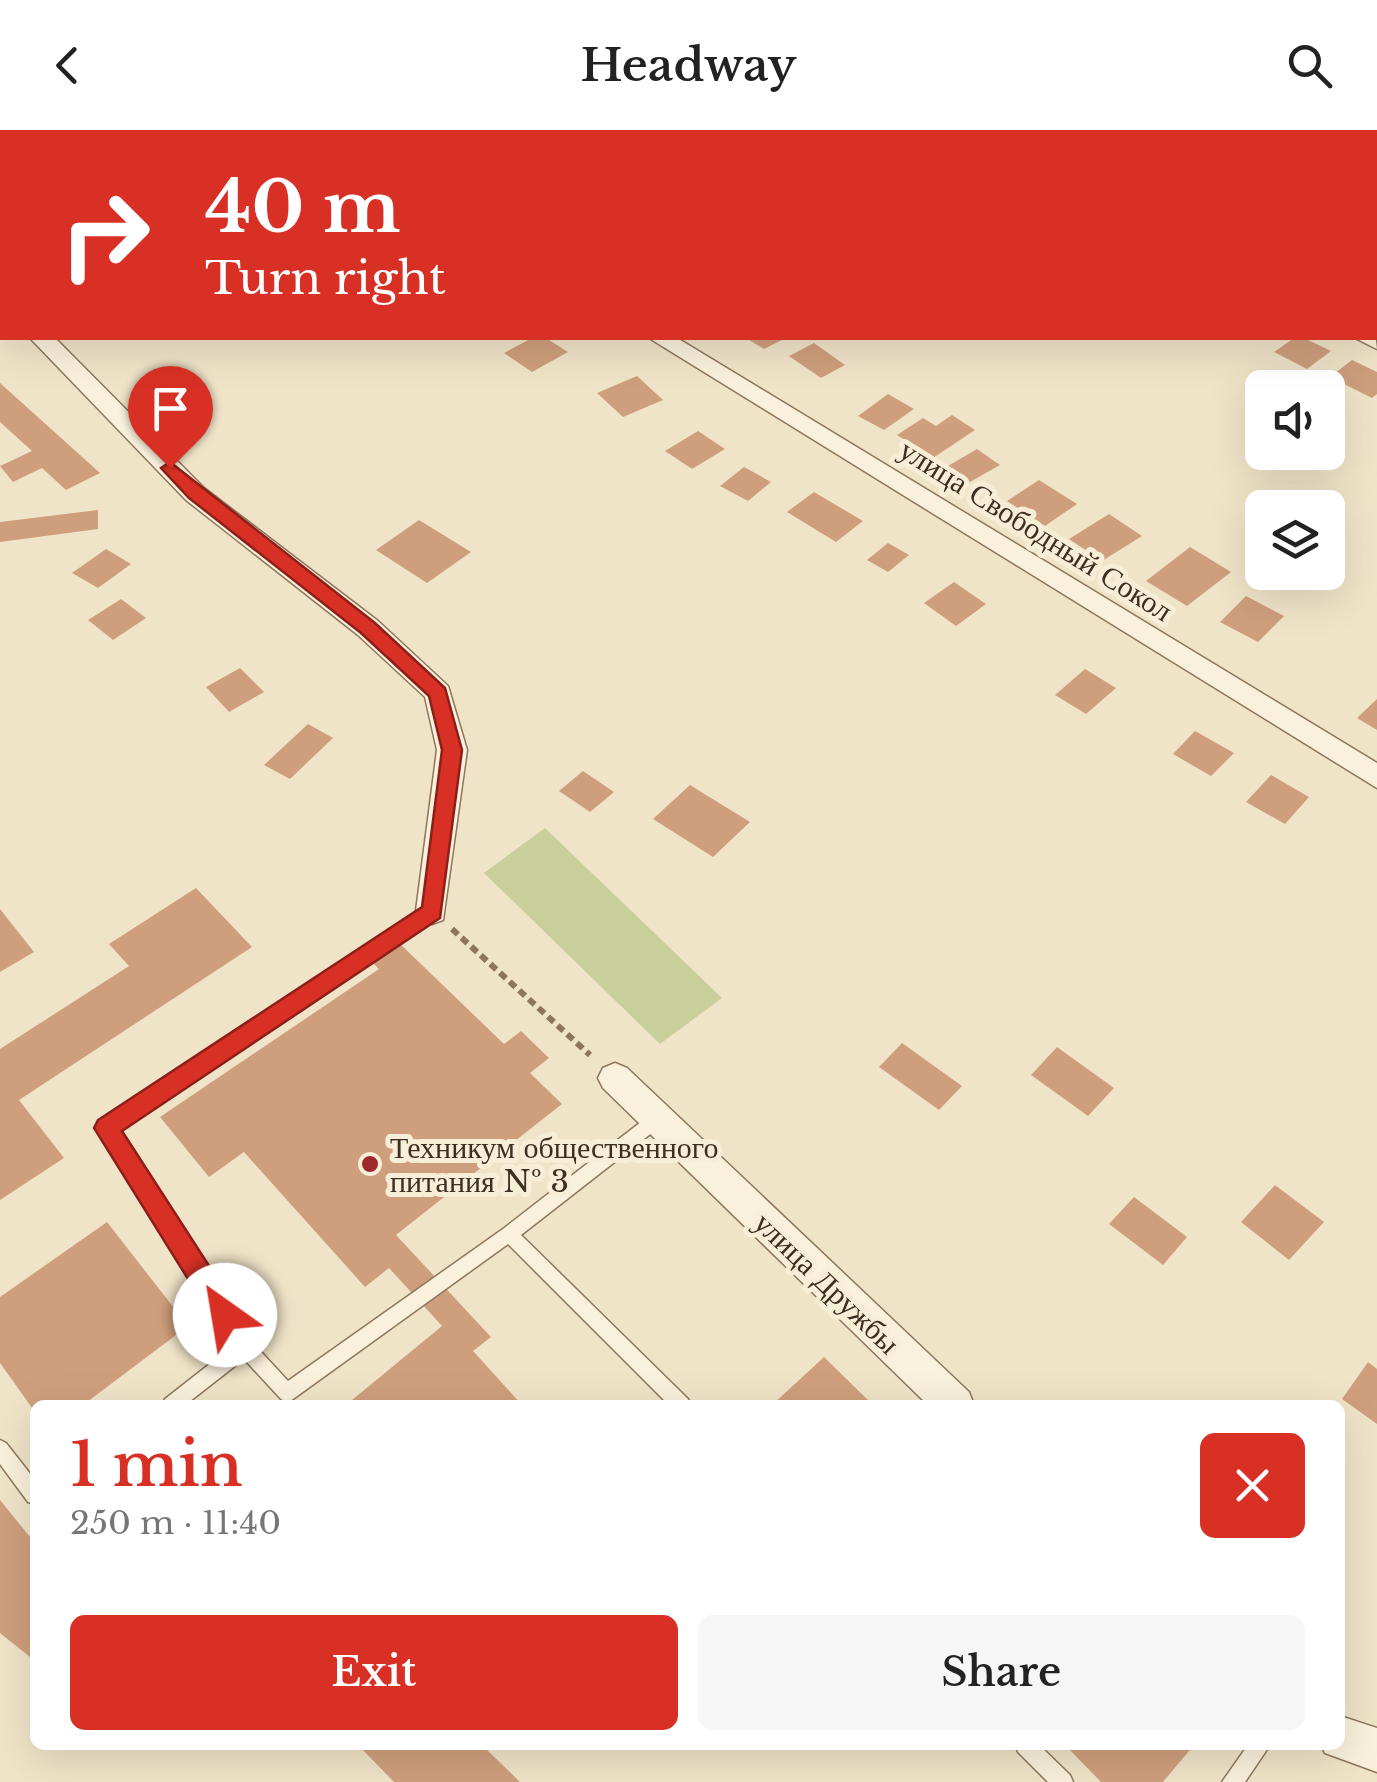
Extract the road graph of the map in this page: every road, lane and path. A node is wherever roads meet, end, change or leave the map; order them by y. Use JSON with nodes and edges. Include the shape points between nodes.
{"nodes":[{"id":1,"x":44,"y":340,"type":"edge"},
{"id":2,"x":664,"y":340,"type":"edge"},
{"id":3,"x":1377,"y":777,"type":"edge"},
{"id":4,"x":432,"y":911,"type":"junction"},
{"id":5,"x":616,"y":1078,"type":"joint"},
{"id":6,"x":656,"y":1120,"type":"junction"},
{"id":7,"x":509,"y":1234,"type":"junction"},
{"id":8,"x":245,"y":1346,"type":"junction"},
{"id":9,"x":177,"y":1400,"type":"edge"},
{"id":10,"x":677,"y":1400,"type":"edge"},
{"id":11,"x":950,"y":1400,"type":"edge"},
{"id":12,"x":0,"y":1449,"type":"edge"},
{"id":13,"x":30,"y":1488,"type":"edge"},
{"id":14,"x":1345,"y":1740,"type":"edge"},
{"id":15,"x":1031,"y":1750,"type":"edge"},
{"id":16,"x":1256,"y":1750,"type":"edge"},
{"id":17,"x":1377,"y":1750,"type":"edge"},
{"id":18,"x":1063,"y":1782,"type":"edge"},
{"id":19,"x":1232,"y":1782,"type":"edge"}],
"edges":[{"from":1,"to":4,"type":"street","via":[[195,494],[368,628],[438,693],[452,750]]},
{"from":2,"to":3,"type":"street","name":"улица Свободный Сокол"},
{"from":4,"to":5,"type":"path"},
{"from":4,"to":8,"type":"lane","via":[[106,1128]]},
{"from":5,"to":6,"type":"street","name":"улица Дружбы"},
{"from":6,"to":7,"type":"lane"},
{"from":6,"to":11,"type":"street","name":"улица Дружбы"},
{"from":7,"to":8,"type":"lane","via":[[288,1393]]},
{"from":7,"to":10,"type":"lane"},
{"from":8,"to":9,"type":"lane"},
{"from":12,"to":13,"type":"lane"},
{"from":14,"to":17,"type":"street"},
{"from":15,"to":18,"type":"lane"},
{"from":16,"to":19,"type":"lane"}]}
